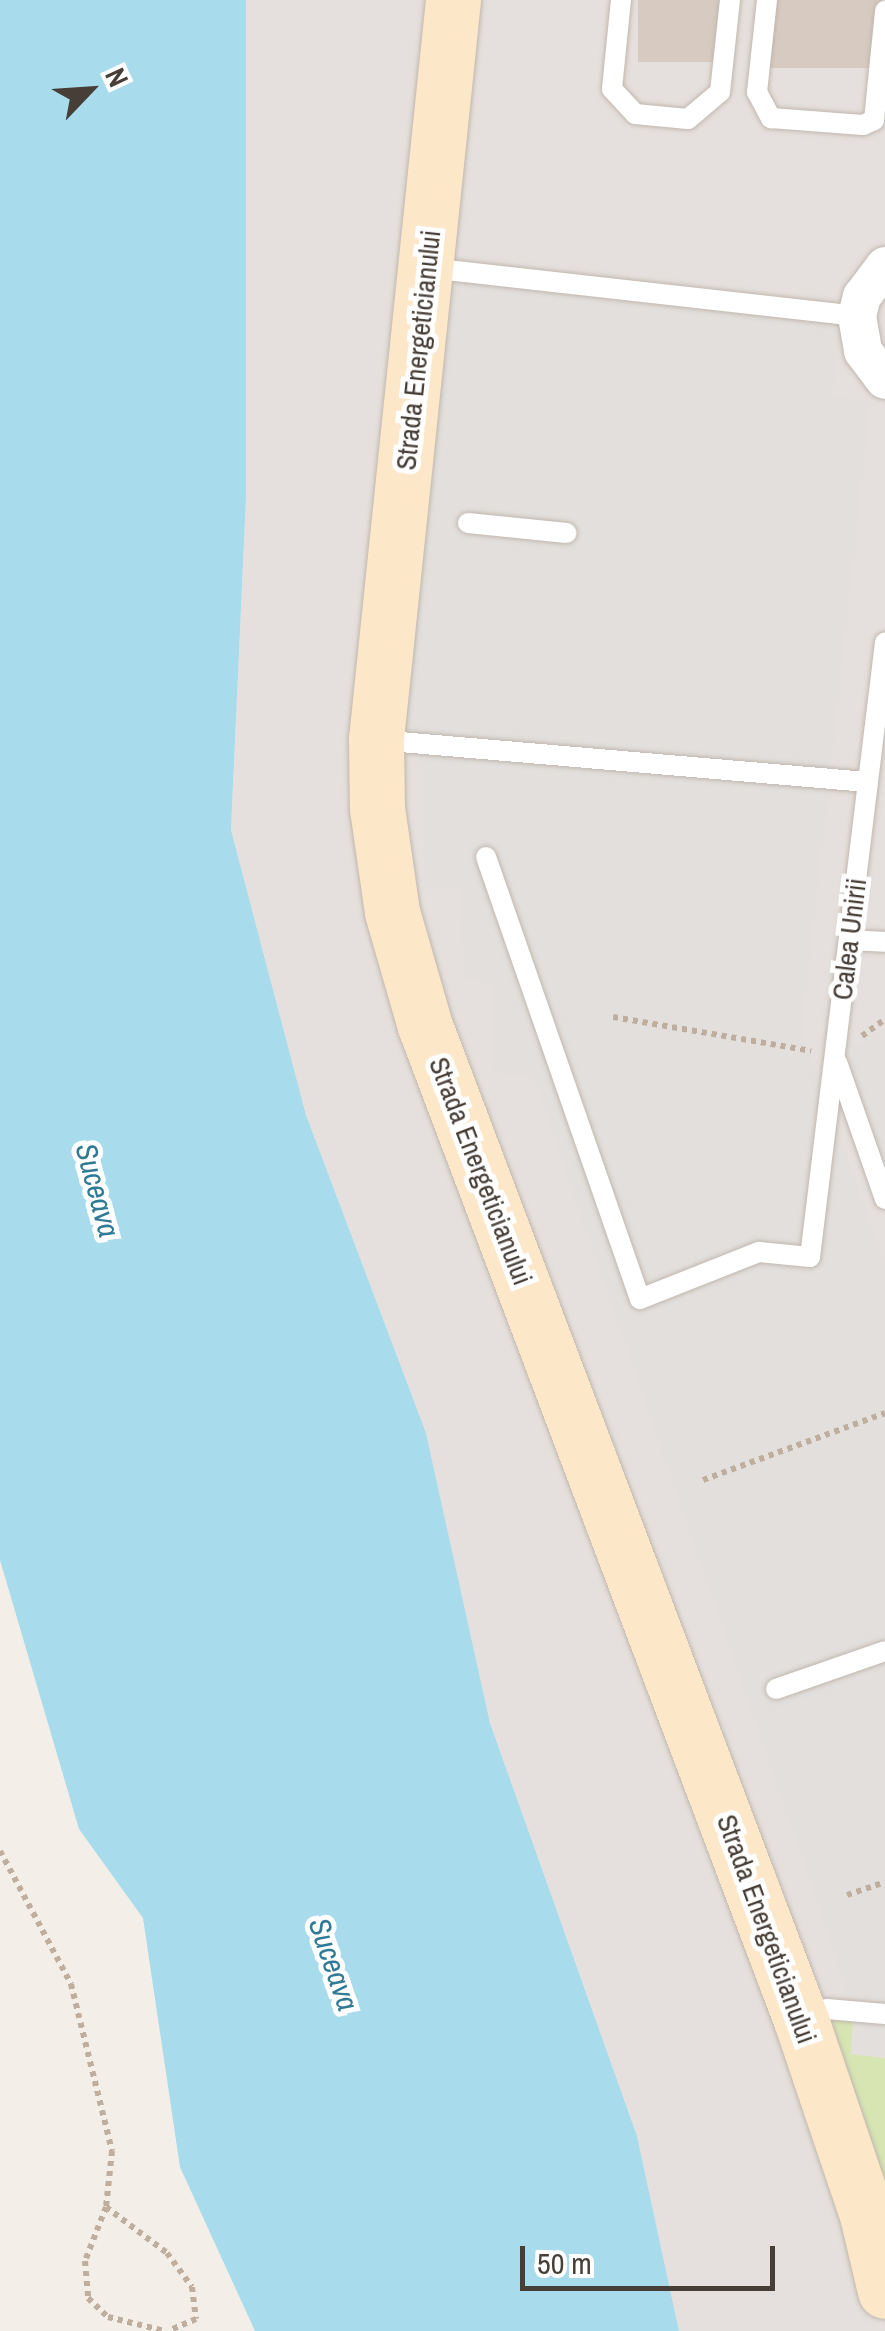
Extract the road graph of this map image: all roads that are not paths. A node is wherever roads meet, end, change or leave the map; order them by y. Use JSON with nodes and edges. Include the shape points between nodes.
{"nodes":[{"id":1,"x":453,"y":0,"type":"edge"},
{"id":2,"x":621,"y":0,"type":"edge"},
{"id":3,"x":730,"y":0,"type":"edge"},
{"id":4,"x":767,"y":0,"type":"edge"},
{"id":5,"x":885,"y":11,"type":"edge"},
{"id":6,"x":885,"y":266,"type":"edge"},
{"id":7,"x":427,"y":268,"type":"junction"},
{"id":8,"x":858,"y":316,"type":"junction"},
{"id":9,"x":885,"y":380,"type":"edge"},
{"id":10,"x":468,"y":523,"type":"dead end"},
{"id":11,"x":566,"y":533,"type":"dead end"},
{"id":12,"x":885,"y":644,"type":"edge"},
{"id":13,"x":376,"y":740,"type":"junction"},
{"id":14,"x":868,"y":782,"type":"junction"},
{"id":15,"x":486,"y":858,"type":"dead end"},
{"id":16,"x":849,"y":940,"type":"junction"},
{"id":17,"x":885,"y":942,"type":"edge"},
{"id":18,"x":834,"y":1055,"type":"junction"},
{"id":19,"x":885,"y":1200,"type":"edge"},
{"id":20,"x":885,"y":1651,"type":"edge"},
{"id":21,"x":776,"y":1689,"type":"dead end"},
{"id":22,"x":885,"y":2014,"type":"edge"},
{"id":23,"x":801,"y":2020,"type":"junction"},
{"id":24,"x":885,"y":2291,"type":"edge"}],
"edges":[{"from":1,"to":7,"type":"street","name":"Strada Energeticianului"},
{"from":2,"to":3,"type":"lane","via":[[612,89],[636,114],[688,119],[720,92]]},
{"from":4,"to":5,"type":"lane","via":[[758,92],[771,118],[863,125],[874,120]]},
{"from":6,"to":8,"type":"street","via":[[862,296]]},
{"from":7,"to":8,"type":"lane"},
{"from":7,"to":13,"type":"street","name":"Strada Energeticianului"},
{"from":8,"to":9,"type":"street","via":[[862,351]]},
{"from":10,"to":11,"type":"lane"},
{"from":12,"to":14,"type":"lane","name":"Calea Unirii"},
{"from":13,"to":14,"type":"lane"},
{"from":13,"to":23,"type":"street","name":"Strada Energeticianului","via":[[377,808],[392,912],[424,1026]]},
{"from":14,"to":16,"type":"lane","name":"Calea Unirii"},
{"from":15,"to":18,"type":"lane","name":"Calea Unirii","via":[[640,1300],[760,1252],[810,1256]]},
{"from":16,"to":17,"type":"lane"},
{"from":16,"to":18,"type":"lane","name":"Calea Unirii"},
{"from":18,"to":19,"type":"lane"},
{"from":20,"to":21,"type":"lane"},
{"from":22,"to":23,"type":"lane","via":[[827,2009]]},
{"from":23,"to":24,"type":"street","name":"Strada Energeticianului"}]}
